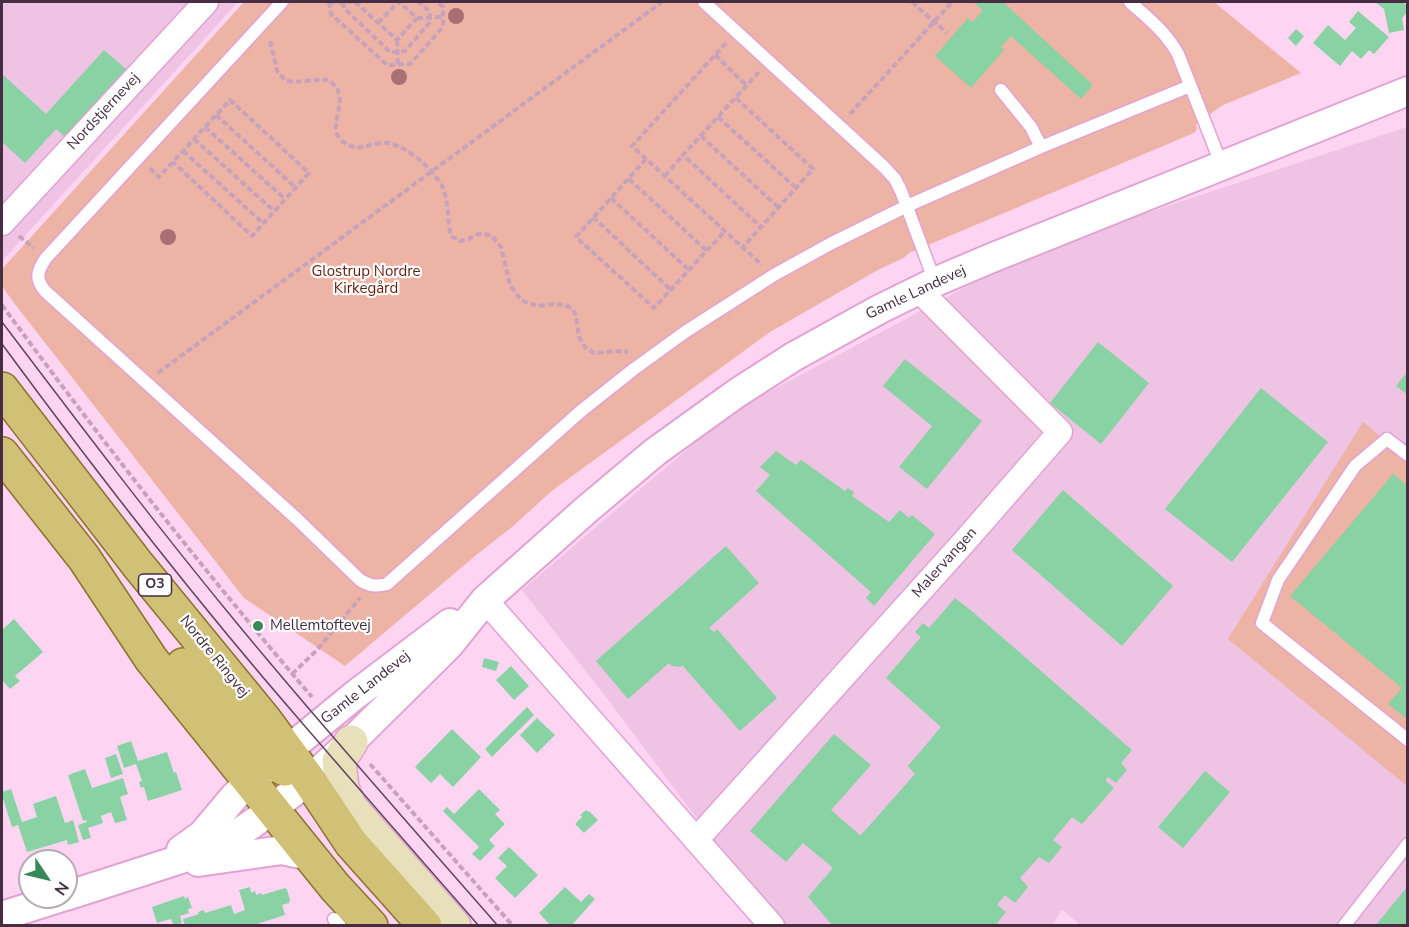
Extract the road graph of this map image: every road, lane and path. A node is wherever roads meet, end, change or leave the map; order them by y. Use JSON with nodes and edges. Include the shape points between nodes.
{"nodes":[{"id":1,"x":206,"y":2,"type":"edge"},
{"id":2,"x":282,"y":2,"type":"edge"},
{"id":3,"x":329,"y":2,"type":"edge"},
{"id":4,"x":343,"y":2,"type":"edge"},
{"id":5,"x":354,"y":2,"type":"edge"},
{"id":6,"x":399,"y":2,"type":"edge"},
{"id":7,"x":419,"y":2,"type":"edge"},
{"id":8,"x":437,"y":2,"type":"edge"},
{"id":9,"x":662,"y":2,"type":"edge"},
{"id":10,"x":704,"y":2,"type":"edge"},
{"id":11,"x":912,"y":2,"type":"edge"},
{"id":12,"x":952,"y":2,"type":"edge"},
{"id":13,"x":1130,"y":2,"type":"edge"},
{"id":14,"x":430,"y":17,"type":"junction"},
{"id":15,"x":443,"y":17,"type":"junction"},
{"id":16,"x":417,"y":18,"type":"junction"},
{"id":17,"x":934,"y":21,"type":"junction"},
{"id":18,"x":378,"y":23,"type":"junction"},
{"id":19,"x":258,"y":27,"type":"junction"},
{"id":20,"x":947,"y":33,"type":"dead end"},
{"id":21,"x":397,"y":40,"type":"junction"},
{"id":22,"x":397,"y":51,"type":"junction"},
{"id":23,"x":398,"y":65,"type":"junction"},
{"id":24,"x":1190,"y":86,"type":"junction"},
{"id":25,"x":1001,"y":90,"type":"dead end"},
{"id":26,"x":1407,"y":91,"type":"edge"},
{"id":27,"x":736,"y":98,"type":"junction"},
{"id":28,"x":216,"y":115,"type":"junction"},
{"id":29,"x":718,"y":117,"type":"junction"},
{"id":30,"x":839,"y":126,"type":"junction"},
{"id":31,"x":206,"y":127,"type":"junction"},
{"id":32,"x":701,"y":136,"type":"junction"},
{"id":33,"x":194,"y":139,"type":"junction"},
{"id":34,"x":1041,"y":147,"type":"junction"},
{"id":35,"x":183,"y":151,"type":"junction"},
{"id":36,"x":683,"y":155,"type":"junction"},
{"id":37,"x":138,"y":158,"type":"junction"},
{"id":38,"x":646,"y":159,"type":"junction"},
{"id":39,"x":172,"y":162,"type":"junction"},
{"id":40,"x":1222,"y":166,"type":"junction"},
{"id":41,"x":431,"y":172,"type":"junction"},
{"id":42,"x":665,"y":176,"type":"junction"},
{"id":43,"x":629,"y":179,"type":"junction"},
{"id":44,"x":296,"y":188,"type":"junction"},
{"id":45,"x":796,"y":188,"type":"junction"},
{"id":46,"x":611,"y":198,"type":"junction"},
{"id":47,"x":285,"y":199,"type":"junction"},
{"id":48,"x":907,"y":207,"type":"junction"},
{"id":49,"x":779,"y":208,"type":"junction"},
{"id":50,"x":274,"y":211,"type":"junction"},
{"id":51,"x":593,"y":218,"type":"junction"},
{"id":52,"x":263,"y":223,"type":"junction"},
{"id":53,"x":761,"y":227,"type":"junction"},
{"id":54,"x":8,"y":228,"type":"edge"},
{"id":55,"x":725,"y":231,"type":"junction"},
{"id":56,"x":743,"y":247,"type":"junction"},
{"id":57,"x":707,"y":250,"type":"junction"},
{"id":58,"x":46,"y":258,"type":"junction"},
{"id":59,"x":689,"y":270,"type":"junction"},
{"id":60,"x":774,"y":275,"type":"junction"},
{"id":61,"x":927,"y":286,"type":"junction"},
{"id":62,"x":671,"y":290,"type":"junction"},
{"id":63,"x":2,"y":305,"type":"edge"},
{"id":64,"x":642,"y":363,"type":"junction"},
{"id":65,"x":145,"y":383,"type":"junction"},
{"id":66,"x":2,"y":389,"type":"edge"},
{"id":67,"x":2,"y":454,"type":"edge"},
{"id":68,"x":1407,"y":455,"type":"edge"},
{"id":69,"x":369,"y":586,"type":"junction"},
{"id":70,"x":485,"y":600,"type":"junction"},
{"id":71,"x":292,"y":674,"type":"junction"},
{"id":72,"x":329,"y":717,"type":"junction"},
{"id":73,"x":1407,"y":740,"type":"edge"},
{"id":74,"x":351,"y":742,"type":"junction"},
{"id":75,"x":270,"y":765,"type":"junction"},
{"id":76,"x":309,"y":780,"type":"junction"},
{"id":77,"x":272,"y":810,"type":"junction"},
{"id":78,"x":696,"y":840,"type":"junction"},
{"id":79,"x":1407,"y":844,"type":"edge"},
{"id":80,"x":310,"y":856,"type":"junction"},
{"id":81,"x":154,"y":868,"type":"junction"},
{"id":82,"x":78,"y":892,"type":"edge"},
{"id":83,"x":24,"y":909,"type":"edge"},
{"id":84,"x":2,"y":916,"type":"edge"},
{"id":85,"x":371,"y":926,"type":"edge"},
{"id":86,"x":425,"y":926,"type":"edge"},
{"id":87,"x":454,"y":926,"type":"edge"},
{"id":88,"x":513,"y":926,"type":"edge"},
{"id":89,"x":771,"y":926,"type":"edge"},
{"id":90,"x":1344,"y":926,"type":"edge"}],
"edges":[{"from":1,"to":54,"type":"street","name":"Nordstjernevej"},
{"from":2,"to":19,"type":"lane"},
{"from":3,"to":4,"type":"path"},
{"from":3,"to":23,"type":"path","via":[[331,14],[387,65]]},
{"from":4,"to":5,"type":"path"},
{"from":4,"to":22,"type":"path","via":[[344,8],[390,52]]},
{"from":5,"to":18,"type":"path"},
{"from":6,"to":16,"type":"path"},
{"from":6,"to":18,"type":"path"},
{"from":7,"to":14,"type":"path"},
{"from":8,"to":15,"type":"path","via":[[443,7]]},
{"from":9,"to":41,"type":"path"},
{"from":10,"to":30,"type":"lane"},
{"from":11,"to":17,"type":"path"},
{"from":12,"to":17,"type":"path"},
{"from":13,"to":24,"type":"lane","via":[[1171,41]]},
{"from":14,"to":15,"type":"path"},
{"from":14,"to":16,"type":"path"},
{"from":14,"to":22,"type":"path","via":[[405,51]]},
{"from":15,"to":23,"type":"path","via":[[443,27],[410,64]]},
{"from":16,"to":21,"type":"path"},
{"from":17,"to":20,"type":"path"},
{"from":17,"to":30,"type":"path"},
{"from":18,"to":21,"type":"path"},
{"from":19,"to":37,"type":"lane"},
{"from":19,"to":41,"type":"path","via":[[269,38],[277,71],[286,81],[330,80],[338,91],[340,104],[335,125],[339,138],[350,146],[364,148],[393,144],[411,152]]},
{"from":21,"to":22,"type":"path"},
{"from":22,"to":23,"type":"path"},
{"from":24,"to":34,"type":"lane"},
{"from":24,"to":40,"type":"lane"},
{"from":25,"to":34,"type":"lane"},
{"from":26,"to":40,"type":"street","name":"Gamle Landevej"},
{"from":27,"to":29,"type":"path"},
{"from":27,"to":38,"type":"path","via":[[746,87],[714,56],[632,146]]},
{"from":27,"to":45,"type":"path","via":[[813,169]]},
{"from":28,"to":31,"type":"path"},
{"from":28,"to":44,"type":"path"},
{"from":28,"to":44,"type":"path","via":[[230,100],[309,173]]},
{"from":29,"to":32,"type":"path"},
{"from":29,"to":45,"type":"path"},
{"from":30,"to":48,"type":"lane","via":[[890,173]]},
{"from":31,"to":33,"type":"path"},
{"from":31,"to":47,"type":"path"},
{"from":32,"to":36,"type":"path"},
{"from":32,"to":49,"type":"path"},
{"from":33,"to":35,"type":"path"},
{"from":33,"to":50,"type":"path"},
{"from":34,"to":48,"type":"lane"},
{"from":35,"to":39,"type":"path"},
{"from":35,"to":52,"type":"path"},
{"from":36,"to":42,"type":"path"},
{"from":36,"to":53,"type":"path"},
{"from":37,"to":39,"type":"path","via":[[159,177]]},
{"from":37,"to":58,"type":"lane"},
{"from":38,"to":42,"type":"path"},
{"from":38,"to":43,"type":"path"},
{"from":39,"to":52,"type":"path","via":[[252,236]]},
{"from":40,"to":61,"type":"street","name":"Gamle Landevej"},
{"from":41,"to":64,"type":"path","via":[[442,186],[448,205],[451,236],[460,241],[478,234],[491,235],[501,247],[510,285],[521,300],[537,306],[555,304],[573,309],[585,346],[594,353],[628,352]]},
{"from":41,"to":65,"type":"path"},
{"from":42,"to":55,"type":"path"},
{"from":43,"to":46,"type":"path"},
{"from":43,"to":57,"type":"path"},
{"from":44,"to":47,"type":"path"},
{"from":45,"to":49,"type":"path"},
{"from":46,"to":51,"type":"path"},
{"from":46,"to":59,"type":"path"},
{"from":47,"to":50,"type":"path"},
{"from":48,"to":60,"type":"lane"},
{"from":48,"to":61,"type":"lane"},
{"from":49,"to":53,"type":"path"},
{"from":50,"to":52,"type":"path"},
{"from":51,"to":62,"type":"path"},
{"from":51,"to":62,"type":"path","via":[[576,237],[584,245],[654,309]]},
{"from":53,"to":56,"type":"path"},
{"from":54,"to":58,"type":"path"},
{"from":55,"to":56,"type":"path"},
{"from":55,"to":57,"type":"path"},
{"from":56,"to":60,"type":"path"},
{"from":57,"to":59,"type":"path"},
{"from":58,"to":65,"type":"lane","via":[[38,275],[40,285]]},
{"from":59,"to":62,"type":"path"},
{"from":60,"to":64,"type":"lane"},
{"from":61,"to":70,"type":"street","name":"Gamle Landevej","via":[[793,357],[703,417],[655,452]]},
{"from":61,"to":78,"type":"street","name":"Malervangen","via":[[1060,432]]},
{"from":63,"to":71,"type":"path","via":[[164,518]]},
{"from":64,"to":69,"type":"lane","via":[[581,411],[387,584]]},
{"from":65,"to":69,"type":"lane"},
{"from":66,"to":75,"type":"main road","name":"Nordre Ringvej","number":"O3","via":[[138,565],[265,720]]},
{"from":67,"to":75,"type":"main road","name":"Nordre Ringvej","number":"O3","via":[[84,558],[151,659]]},
{"from":68,"to":73,"type":"lane","via":[[1387,439],[1355,466],[1278,580],[1262,623]]},
{"from":69,"to":71,"type":"path"},
{"from":70,"to":72,"type":"street","name":"Gamle Landevej"},
{"from":70,"to":74,"type":"street","name":"Gamle Landevej","via":[[449,645]]},
{"from":70,"to":78,"type":"street"},
{"from":71,"to":72,"type":"path"},
{"from":72,"to":75,"type":"street","name":"Gamle Landevej"},
{"from":74,"to":76,"type":"street","name":"Gamle Landevej"},
{"from":74,"to":87,"type":"main road","via":[[339,761],[342,788],[350,807]]},
{"from":74,"to":88,"type":"path"},
{"from":75,"to":76,"type":"main road","name":"Nordre Ringvej","number":"O3"},
{"from":75,"to":77,"type":"main road","name":"Nordre Ringvej","number":"O3"},
{"from":75,"to":81,"type":"street","via":[[234,797],[202,835]]},
{"from":76,"to":77,"type":"street"},
{"from":76,"to":86,"type":"main road","name":"Nordre Ringvej","number":"O3","via":[[351,843]]},
{"from":77,"to":80,"type":"main road","name":"Nordre Ringvej","number":"O3"},
{"from":77,"to":81,"type":"street","via":[[219,843]]},
{"from":78,"to":89,"type":"street"},
{"from":79,"to":90,"type":"lane"},
{"from":80,"to":81,"type":"street","via":[[282,850]]},
{"from":80,"to":85,"type":"main road","name":"Nordre Ringvej","number":"O3"},
{"from":81,"to":82,"type":"street"},
{"from":83,"to":84,"type":"street"}]}
